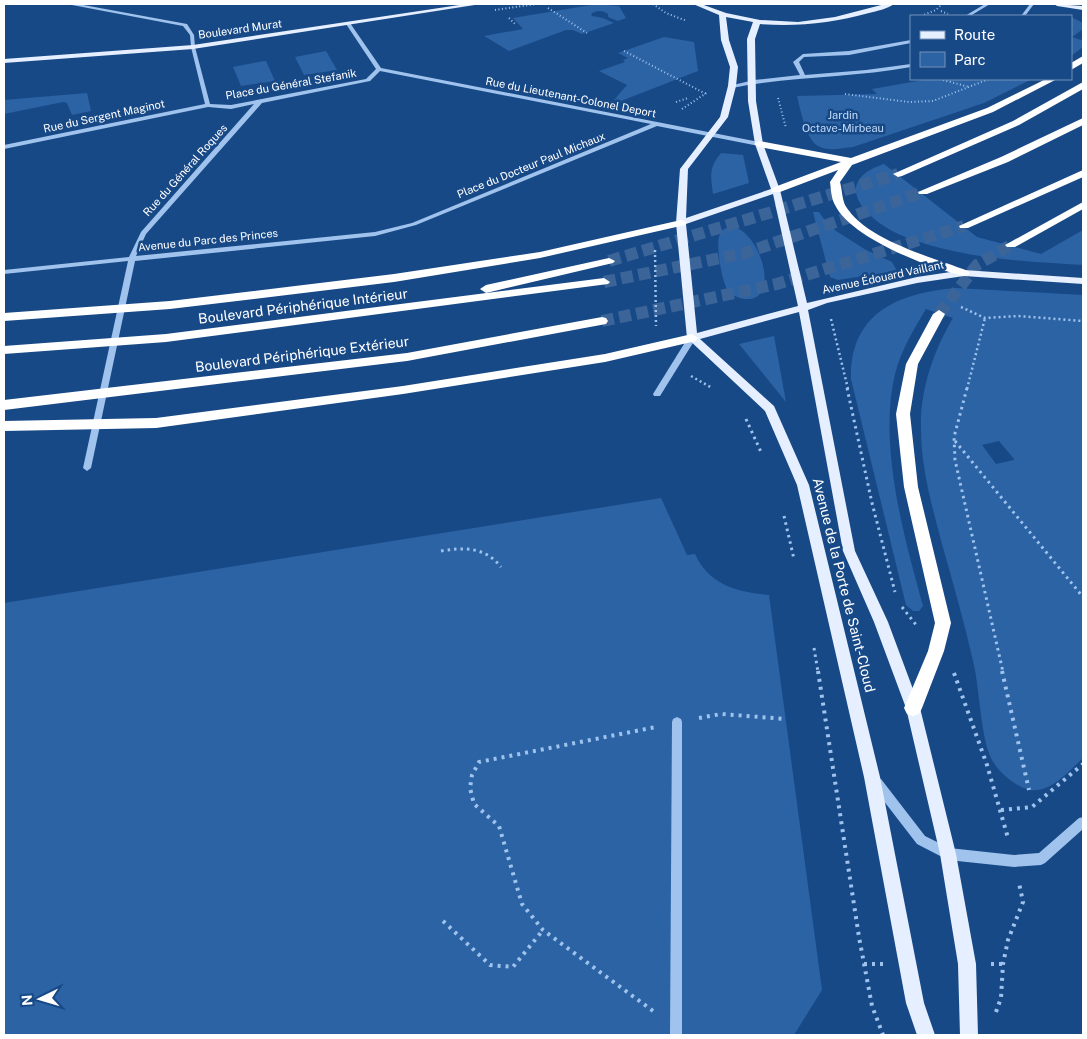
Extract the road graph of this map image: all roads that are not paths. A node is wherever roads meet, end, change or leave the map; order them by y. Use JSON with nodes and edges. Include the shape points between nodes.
{"nodes":[{"id":1,"x":72,"y":4,"type":"edge"},
{"id":2,"x":478,"y":4,"type":"edge"},
{"id":3,"x":696,"y":4,"type":"edge"},
{"id":4,"x":891,"y":4,"type":"edge"},
{"id":5,"x":988,"y":4,"type":"edge"},
{"id":6,"x":1032,"y":4,"type":"edge"},
{"id":7,"x":1057,"y":4,"type":"edge"},
{"id":8,"x":1083,"y":8,"type":"edge"},
{"id":9,"x":722,"y":14,"type":"junction"},
{"id":10,"x":969,"y":15,"type":"edge"},
{"id":11,"x":1024,"y":15,"type":"edge"},
{"id":12,"x":757,"y":22,"type":"junction"},
{"id":13,"x":348,"y":24,"type":"junction"},
{"id":14,"x":910,"y":41,"type":"edge"},
{"id":15,"x":193,"y":47,"type":"junction"},
{"id":16,"x":1083,"y":59,"type":"edge"},
{"id":17,"x":4,"y":61,"type":"edge"},
{"id":18,"x":910,"y":65,"type":"edge"},
{"id":19,"x":1072,"y":66,"type":"edge"},
{"id":20,"x":379,"y":69,"type":"junction"},
{"id":21,"x":804,"y":78,"type":"junction"},
{"id":22,"x":1050,"y":80,"type":"edge"},
{"id":23,"x":752,"y":81,"type":"junction"},
{"id":24,"x":1083,"y":85,"type":"edge"},
{"id":25,"x":732,"y":86,"type":"junction"},
{"id":26,"x":260,"y":101,"type":"junction"},
{"id":27,"x":208,"y":105,"type":"junction"},
{"id":28,"x":1083,"y":121,"type":"edge"},
{"id":29,"x":656,"y":124,"type":"junction"},
{"id":30,"x":709,"y":134,"type":"junction"},
{"id":31,"x":759,"y":144,"type":"junction"},
{"id":32,"x":4,"y":147,"type":"edge"},
{"id":33,"x":850,"y":161,"type":"junction"},
{"id":34,"x":1083,"y":173,"type":"edge"},
{"id":35,"x":898,"y":174,"type":"tunnel mouth"},
{"id":36,"x":776,"y":190,"type":"junction"},
{"id":37,"x":924,"y":192,"type":"tunnel mouth"},
{"id":38,"x":1083,"y":206,"type":"edge"},
{"id":39,"x":681,"y":223,"type":"junction"},
{"id":40,"x":414,"y":224,"type":"joint"},
{"id":41,"x":964,"y":226,"type":"tunnel mouth"},
{"id":42,"x":1011,"y":245,"type":"tunnel mouth"},
{"id":43,"x":132,"y":258,"type":"junction"},
{"id":44,"x":609,"y":261,"type":"tunnel mouth"},
{"id":45,"x":4,"y":272,"type":"edge"},
{"id":46,"x":964,"y":273,"type":"junction"},
{"id":47,"x":1083,"y":281,"type":"edge"},
{"id":48,"x":604,"y":282,"type":"tunnel mouth"},
{"id":49,"x":803,"y":308,"type":"junction"},
{"id":50,"x":396,"y":309,"type":"junction"},
{"id":51,"x":939,"y":314,"type":"tunnel mouth"},
{"id":52,"x":4,"y":317,"type":"edge"},
{"id":53,"x":602,"y":321,"type":"tunnel mouth"},
{"id":54,"x":692,"y":338,"type":"junction"},
{"id":55,"x":4,"y":350,"type":"edge"},
{"id":56,"x":657,"y":394,"type":"dead end"},
{"id":57,"x":4,"y":405,"type":"edge"},
{"id":58,"x":4,"y":426,"type":"edge"},
{"id":59,"x":90,"y":452,"type":"joint"},
{"id":60,"x":87,"y":468,"type":"dead end"},
{"id":61,"x":913,"y":708,"type":"junction"},
{"id":62,"x":677,"y":722,"type":"road end"},
{"id":63,"x":872,"y":777,"type":"junction"},
{"id":64,"x":1083,"y":822,"type":"edge"},
{"id":65,"x":948,"y":854,"type":"junction"},
{"id":66,"x":676,"y":1031,"type":"edge"},
{"id":67,"x":926,"y":1035,"type":"edge"},
{"id":68,"x":969,"y":1035,"type":"edge"}],
"edges":[{"from":1,"to":15,"type":"street","via":[[185,25],[192,35]]},
{"from":2,"to":13,"type":"main road","name":"Boulevard Murat"},
{"from":3,"to":9,"type":"main road"},
{"from":4,"to":12,"type":"main road","via":[[826,22]]},
{"from":5,"to":10,"type":"street"},
{"from":6,"to":11,"type":"street"},
{"from":7,"to":8,"type":"main road"},
{"from":9,"to":12,"type":"main road"},
{"from":9,"to":25,"type":"main road","via":[[725,40],[734,68]]},
{"from":12,"to":23,"type":"main road","name":"Avenue de la Porte de Saint-Cloud","via":[[751,39]]},
{"from":13,"to":15,"type":"main road","name":"Boulevard Murat"},
{"from":13,"to":20,"type":"street","name":"Place du Général Stefanik"},
{"from":14,"to":21,"type":"street","via":[[849,53],[803,56],[796,62]]},
{"from":15,"to":17,"type":"main road","name":"Boulevard Murat"},
{"from":15,"to":27,"type":"street","name":"Place du Général Stefanik"},
{"from":16,"to":19,"type":"highway"},
{"from":18,"to":21,"type":"street"},
{"from":20,"to":26,"type":"street","name":"Place du Général Stefanik","via":[[368,80]]},
{"from":20,"to":29,"type":"street","name":"Rue du Lieutenant-Colonel Deport"},
{"from":21,"to":23,"type":"street"},
{"from":22,"to":33,"type":"highway","via":[[990,110]]},
{"from":23,"to":25,"type":"street"},
{"from":23,"to":31,"type":"main road","name":"Avenue de la Porte de Saint-Cloud"},
{"from":24,"to":35,"type":"highway","via":[[1016,123]]},
{"from":25,"to":30,"type":"main road","via":[[724,117]]},
{"from":26,"to":27,"type":"street","name":"Place du Général Stefanik","via":[[231,106]]},
{"from":26,"to":43,"type":"street","name":"Rue du Général Roques","via":[[143,233]]},
{"from":27,"to":32,"type":"street","name":"Rue du Sergent Maginot"},
{"from":28,"to":37,"type":"highway","via":[[958,180]]},
{"from":29,"to":30,"type":"street","name":"Rue du Lieutenant-Colonel Deport"},
{"from":29,"to":40,"type":"street","name":"Place du Docteur Paul Michaux"},
{"from":30,"to":31,"type":"street","name":"Rue du Lieutenant-Colonel Deport"},
{"from":30,"to":39,"type":"main road","via":[[684,169]]},
{"from":31,"to":33,"type":"highway"},
{"from":31,"to":36,"type":"main road","name":"Avenue de la Porte de Saint-Cloud"},
{"from":33,"to":36,"type":"highway"},
{"from":33,"to":46,"type":"highway","via":[[835,182],[839,204],[860,228],[885,242]]},
{"from":34,"to":41,"type":"highway"},
{"from":36,"to":39,"type":"main road"},
{"from":36,"to":49,"type":"main road","name":"Avenue de la Porte de Saint-Cloud"},
{"from":38,"to":42,"type":"highway"},
{"from":39,"to":52,"type":"highway","via":[[540,255],[394,278],[170,305]]},
{"from":39,"to":54,"type":"main road"},
{"from":40,"to":43,"type":"street","name":"Avenue du Parc des Princes","via":[[375,234]]},
{"from":43,"to":45,"type":"street","name":"Avenue du Parc des Princes"},
{"from":43,"to":59,"type":"street","name":"Rue du Général Roques"},
{"from":44,"to":50,"type":"highway"},
{"from":46,"to":47,"type":"main road","name":"Avenue Édouard Vaillant"},
{"from":46,"to":49,"type":"main road","name":"Avenue Édouard Vaillant","via":[[880,288]]},
{"from":48,"to":50,"type":"highway","name":"Boulevard Périphérique Intérieur"},
{"from":49,"to":54,"type":"main road","name":"Avenue Édouard Vaillant"},
{"from":49,"to":61,"type":"main road","name":"Avenue de la Porte de Saint-Cloud","via":[[849,551],[881,622]]},
{"from":50,"to":55,"type":"highway","name":"Boulevard Périphérique Intérieur","via":[[166,338]]},
{"from":51,"to":61,"type":"highway","via":[[912,364],[903,414],[911,487],[943,623],[936,651]]},
{"from":53,"to":57,"type":"highway","name":"Boulevard Périphérique Extérieur","via":[[407,357]]},
{"from":54,"to":56,"type":"street"},
{"from":54,"to":58,"type":"highway","via":[[605,358],[404,390],[156,423]]},
{"from":54,"to":63,"type":"main road","name":"Avenue de la Porte de Saint-Cloud","via":[[770,409],[803,485]]},
{"from":59,"to":60,"type":"street"},
{"from":61,"to":65,"type":"main road","name":"Avenue de la Porte de Saint-Cloud"},
{"from":62,"to":66,"type":"street"},
{"from":63,"to":65,"type":"street","via":[[920,840]]},
{"from":63,"to":67,"type":"main road","name":"Avenue de la Porte de Saint-Cloud","via":[[907,964]]},
{"from":64,"to":65,"type":"street","via":[[1041,859],[1014,861]]},
{"from":65,"to":68,"type":"main road","name":"Avenue de la Porte de Saint-Cloud","via":[[967,964]]}]}
